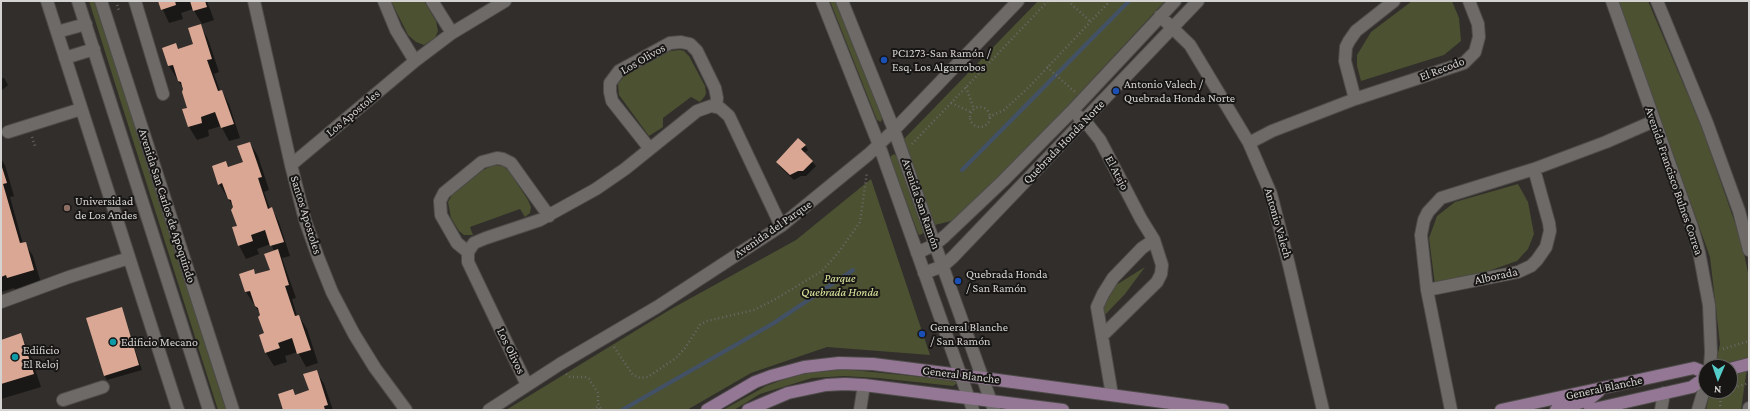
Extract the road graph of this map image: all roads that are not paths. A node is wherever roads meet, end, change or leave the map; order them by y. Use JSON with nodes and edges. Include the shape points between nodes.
{"nodes":[{"id":1,"x":47,"y":1,"type":"edge"},
{"id":2,"x":78,"y":1,"type":"edge"},
{"id":3,"x":101,"y":1,"type":"edge"},
{"id":4,"x":135,"y":1,"type":"edge"},
{"id":5,"x":254,"y":1,"type":"edge"},
{"id":6,"x":384,"y":1,"type":"edge"},
{"id":7,"x":432,"y":1,"type":"edge"},
{"id":8,"x":505,"y":1,"type":"edge"},
{"id":9,"x":822,"y":1,"type":"edge"},
{"id":10,"x":842,"y":1,"type":"edge"},
{"id":11,"x":1018,"y":1,"type":"edge"},
{"id":12,"x":1175,"y":1,"type":"edge"},
{"id":13,"x":1198,"y":1,"type":"edge"},
{"id":14,"x":1394,"y":1,"type":"edge"},
{"id":15,"x":1469,"y":1,"type":"edge"},
{"id":16,"x":1612,"y":1,"type":"edge"},
{"id":17,"x":1657,"y":1,"type":"edge"},
{"id":18,"x":1160,"y":16,"type":"junction"},
{"id":19,"x":86,"y":24,"type":"junction"},
{"id":20,"x":1173,"y":28,"type":"junction"},
{"id":21,"x":57,"y":32,"type":"junction"},
{"id":22,"x":452,"y":32,"type":"junction"},
{"id":23,"x":94,"y":49,"type":"junction"},
{"id":24,"x":65,"y":58,"type":"junction"},
{"id":25,"x":415,"y":61,"type":"junction"},
{"id":26,"x":163,"y":94,"type":"dead end"},
{"id":27,"x":1355,"y":99,"type":"junction"},
{"id":28,"x":716,"y":107,"type":"junction"},
{"id":29,"x":81,"y":109,"type":"junction"},
{"id":30,"x":1072,"y":111,"type":"junction"},
{"id":31,"x":1085,"y":121,"type":"junction"},
{"id":32,"x":1654,"y":121,"type":"junction"},
{"id":33,"x":894,"y":130,"type":"junction"},
{"id":34,"x":8,"y":132,"type":"dead end"},
{"id":35,"x":1249,"y":143,"type":"junction"},
{"id":36,"x":879,"y":145,"type":"junction"},
{"id":37,"x":650,"y":149,"type":"junction"},
{"id":38,"x":291,"y":165,"type":"junction"},
{"id":39,"x":1534,"y":169,"type":"junction"},
{"id":40,"x":549,"y":216,"type":"junction"},
{"id":41,"x":781,"y":226,"type":"junction"},
{"id":42,"x":1154,"y":240,"type":"junction"},
{"id":43,"x":934,"y":245,"type":"junction"},
{"id":44,"x":1749,"y":250,"type":"edge"},
{"id":45,"x":468,"y":252,"type":"junction"},
{"id":46,"x":917,"y":253,"type":"junction"},
{"id":47,"x":129,"y":258,"type":"junction"},
{"id":48,"x":943,"y":266,"type":"junction"},
{"id":49,"x":924,"y":273,"type":"junction"},
{"id":50,"x":1427,"y":290,"type":"junction"},
{"id":51,"x":1,"y":302,"type":"edge"},
{"id":52,"x":1102,"y":335,"type":"junction"},
{"id":53,"x":1711,"y":359,"type":"edge"},
{"id":54,"x":1749,"y":364,"type":"edge"},
{"id":55,"x":1738,"y":367,"type":"edge"},
{"id":56,"x":1698,"y":370,"type":"edge"},
{"id":57,"x":960,"y":375,"type":"junction"},
{"id":58,"x":983,"y":378,"type":"junction"},
{"id":59,"x":1698,"y":383,"type":"edge"},
{"id":60,"x":527,"y":385,"type":"junction"},
{"id":61,"x":864,"y":385,"type":"junction"},
{"id":62,"x":103,"y":387,"type":"dead end"},
{"id":63,"x":1601,"y":389,"type":"junction"},
{"id":64,"x":1664,"y":393,"type":"junction"},
{"id":65,"x":1112,"y":395,"type":"junction"},
{"id":66,"x":968,"y":398,"type":"junction"},
{"id":67,"x":1701,"y":399,"type":"edge"},
{"id":68,"x":63,"y":400,"type":"dead end"},
{"id":69,"x":992,"y":405,"type":"edge"},
{"id":70,"x":1525,"y":407,"type":"edge"},
{"id":71,"x":1596,"y":409,"type":"edge"},
{"id":72,"x":178,"y":410,"type":"edge"},
{"id":73,"x":209,"y":410,"type":"edge"},
{"id":74,"x":233,"y":410,"type":"edge"},
{"id":75,"x":406,"y":410,"type":"edge"},
{"id":76,"x":489,"y":410,"type":"edge"},
{"id":77,"x":707,"y":410,"type":"edge"},
{"id":78,"x":748,"y":410,"type":"edge"},
{"id":79,"x":860,"y":410,"type":"edge"},
{"id":80,"x":973,"y":410,"type":"edge"},
{"id":81,"x":1063,"y":410,"type":"edge"},
{"id":82,"x":1223,"y":410,"type":"edge"},
{"id":83,"x":1323,"y":410,"type":"edge"},
{"id":84,"x":1451,"y":410,"type":"edge"},
{"id":85,"x":1501,"y":410,"type":"edge"},
{"id":86,"x":1556,"y":410,"type":"edge"},
{"id":87,"x":1661,"y":410,"type":"edge"},
{"id":88,"x":1698,"y":410,"type":"edge"}],
"edges":[{"from":1,"to":21,"type":"street"},
{"from":2,"to":19,"type":"street","name":"Avenida San Carlos de Apoquindo"},
{"from":3,"to":74,"type":"street","name":"Avenida San Carlos de Apoquindo"},
{"from":4,"to":26,"type":"street"},
{"from":5,"to":38,"type":"street","name":"Santos Apostoles"},
{"from":6,"to":25,"type":"street","via":[[396,30]]},
{"from":7,"to":22,"type":"street"},
{"from":8,"to":22,"type":"street","name":"Los Apostoles"},
{"from":9,"to":36,"type":"street","name":"Avenida San Ramón"},
{"from":10,"to":33,"type":"street","name":"Avenida San Ramón"},
{"from":11,"to":33,"type":"street","name":"Avenida del Parque"},
{"from":12,"to":18,"type":"street","name":"Quebrada Honda Norte"},
{"from":13,"to":20,"type":"street","name":"Quebrada Honda Norte"},
{"from":14,"to":27,"type":"street","via":[[1356,31],[1348,41],[1345,61]]},
{"from":15,"to":27,"type":"street","name":"El Recodo","via":[[1479,30],[1478,44],[1470,58],[1464,63]]},
{"from":16,"to":32,"type":"street","name":"Avenida Francisco Bulnes Correa"},
{"from":17,"to":44,"type":"street","via":[[1707,123],[1739,211]]},
{"from":18,"to":20,"type":"street","name":"Antonio Valech"},
{"from":18,"to":30,"type":"street","name":"Quebrada Honda Norte"},
{"from":19,"to":21,"type":"street"},
{"from":19,"to":23,"type":"street","name":"Avenida San Carlos de Apoquindo"},
{"from":20,"to":31,"type":"street","name":"Quebrada Honda Norte"},
{"from":20,"to":35,"type":"street","name":"Antonio Valech","via":[[1190,45]]},
{"from":21,"to":24,"type":"street"},
{"from":22,"to":25,"type":"street","name":"Los Apostoles"},
{"from":23,"to":24,"type":"street"},
{"from":23,"to":73,"type":"street","name":"Avenida San Carlos de Apoquindo"},
{"from":24,"to":29,"type":"street"},
{"from":25,"to":38,"type":"street","name":"Los Apostoles"},
{"from":27,"to":35,"type":"street","name":"El Recodo","via":[[1272,131]]},
{"from":28,"to":37,"type":"street","via":[[706,107],[697,112]]},
{"from":28,"to":37,"type":"street","name":"Los Olivos","via":[[715,88],[697,51],[690,44],[670,43],[619,71],[610,83],[612,101]]},
{"from":28,"to":41,"type":"street","via":[[724,110],[729,116]]},
{"from":29,"to":34,"type":"street"},
{"from":29,"to":47,"type":"street"},
{"from":30,"to":31,"type":"street","name":"El Atajo"},
{"from":30,"to":43,"type":"street","name":"Quebrada Honda Norte","via":[[1003,181]]},
{"from":31,"to":42,"type":"street","name":"El Atajo","via":[[1100,140]]},
{"from":31,"to":48,"type":"street","name":"Quebrada Honda Norte"},
{"from":32,"to":39,"type":"street"},
{"from":32,"to":53,"type":"street","name":"Avenida Francisco Bulnes Correa","via":[[1699,252],[1709,305]]},
{"from":33,"to":36,"type":"street","name":"Avenida del Parque"},
{"from":33,"to":43,"type":"street","name":"Avenida San Ramón"},
{"from":35,"to":83,"type":"street","name":"Antonio Valech","via":[[1271,194],[1290,264]]},
{"from":36,"to":41,"type":"street","name":"Avenida del Parque"},
{"from":36,"to":46,"type":"street","name":"Avenida San Ramón"},
{"from":37,"to":40,"type":"street","via":[[611,179]]},
{"from":38,"to":75,"type":"street","name":"Santos Apostoles","via":[[306,220],[332,292],[375,368]]},
{"from":39,"to":50,"type":"street","via":[[1441,198],[1434,204],[1424,220],[1421,235]]},
{"from":39,"to":50,"type":"street","name":"Alborada","via":[[1550,231],[1546,247],[1537,260],[1518,272]]},
{"from":40,"to":45,"type":"street","via":[[479,240]]},
{"from":40,"to":45,"type":"street","via":[[511,163],[503,158],[482,162],[444,193],[440,201],[442,215],[457,243]]},
{"from":41,"to":60,"type":"street","name":"Avenida del Parque","via":[[657,307]]},
{"from":42,"to":52,"type":"street","via":[[1142,248],[1113,278],[1103,294],[1097,307]]},
{"from":42,"to":52,"type":"street","name":"El Atajo","via":[[1162,265],[1157,282]]},
{"from":43,"to":46,"type":"street","name":"Quebrada Honda Norte"},
{"from":43,"to":48,"type":"street","name":"Avenida San Ramón"},
{"from":45,"to":60,"type":"street","name":"Los Olivos","via":[[468,262]]},
{"from":46,"to":49,"type":"street","name":"Avenida San Ramón"},
{"from":47,"to":51,"type":"street"},
{"from":47,"to":72,"type":"street"},
{"from":48,"to":49,"type":"street","name":"Quebrada Honda Norte"},
{"from":48,"to":58,"type":"street","name":"Avenida San Ramón"},
{"from":49,"to":57,"type":"street","name":"Avenida San Ramón"},
{"from":50,"to":84,"type":"street"},
{"from":52,"to":65,"type":"street"},
{"from":54,"to":55,"type":"main road"},
{"from":56,"to":63,"type":"main road","name":"General Blanche","via":[[1694,368]]},
{"from":57,"to":58,"type":"main road","name":"General Blanche"},
{"from":57,"to":66,"type":"street","name":"Avenida San Ramón"},
{"from":57,"to":77,"type":"main road","name":"General Blanche","via":[[856,363],[822,364],[788,370],[760,380]]},
{"from":58,"to":65,"type":"main road","name":"General Blanche"},
{"from":58,"to":69,"type":"street","name":"Avenida San Ramón"},
{"from":59,"to":64,"type":"main road","name":"General Blanche","via":[[1692,387]]},
{"from":60,"to":76,"type":"street","name":"Avenida del Parque"},
{"from":61,"to":66,"type":"main road","name":"General Blanche"},
{"from":61,"to":78,"type":"main road","name":"General Blanche","via":[[807,388],[774,398]]},
{"from":61,"to":79,"type":"street"},
{"from":62,"to":68,"type":"street"},
{"from":63,"to":70,"type":"main road","name":"General Blanche"},
{"from":63,"to":86,"type":"main road","via":[[1588,400]]},
{"from":64,"to":71,"type":"main road","name":"General Blanche"},
{"from":64,"to":87,"type":"street"},
{"from":65,"to":82,"type":"main road","name":"General Blanche"},
{"from":66,"to":69,"type":"main road","name":"General Blanche"},
{"from":66,"to":80,"type":"street","name":"Avenida San Ramón"},
{"from":67,"to":88,"type":"street"},
{"from":69,"to":81,"type":"main road","name":"General Blanche"},
{"from":70,"to":85,"type":"main road","name":"General Blanche"}]}
